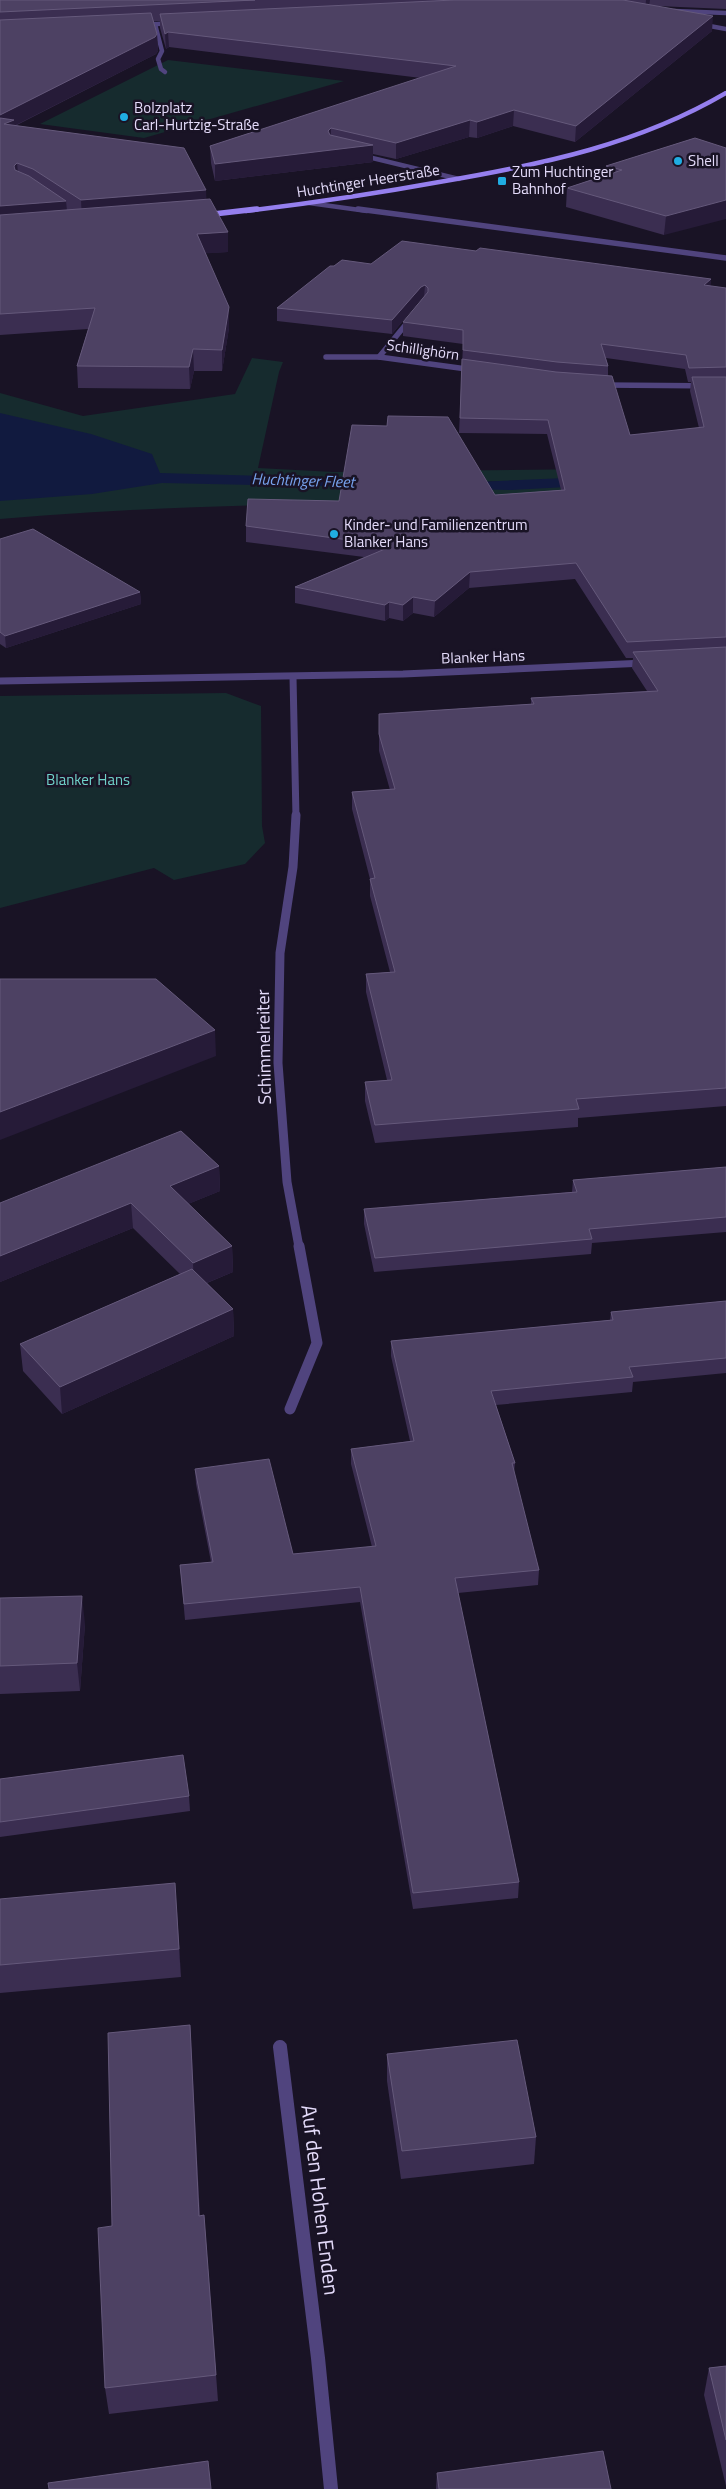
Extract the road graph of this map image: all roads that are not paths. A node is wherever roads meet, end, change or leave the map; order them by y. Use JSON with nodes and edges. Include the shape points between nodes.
{"nodes":[{"id":1,"x":670,"y":11,"type":"edge"},
{"id":2,"x":726,"y":13,"type":"edge"},
{"id":3,"x":183,"y":23,"type":"edge"},
{"id":4,"x":690,"y":23,"type":"edge"},
{"id":5,"x":155,"y":24,"type":"junction"},
{"id":6,"x":136,"y":25,"type":"edge"},
{"id":7,"x":726,"y":29,"type":"edge"},
{"id":8,"x":165,"y":72,"type":"dead end"},
{"id":9,"x":726,"y":93,"type":"edge"},
{"id":10,"x":350,"y":152,"type":"edge"},
{"id":11,"x":459,"y":179,"type":"junction"},
{"id":12,"x":309,"y":203,"type":"junction"},
{"id":13,"x":200,"y":216,"type":"edge"},
{"id":14,"x":726,"y":258,"type":"edge"},
{"id":15,"x":417,"y":310,"type":"edge"},
{"id":16,"x":379,"y":356,"type":"junction"},
{"id":17,"x":326,"y":357,"type":"dead end"},
{"id":18,"x":478,"y":370,"type":"edge"},
{"id":19,"x":598,"y":384,"type":"edge"},
{"id":20,"x":726,"y":386,"type":"edge"},
{"id":21,"x":653,"y":663,"type":"edge"},
{"id":22,"x":293,"y":677,"type":"junction"},
{"id":23,"x":0,"y":681,"type":"edge"},
{"id":24,"x":290,"y":1409,"type":"dead end"},
{"id":25,"x":280,"y":2047,"type":"dead end"},
{"id":26,"x":331,"y":2489,"type":"edge"}],
"edges":[{"from":1,"to":2,"type":"street"},
{"from":3,"to":5,"type":"street"},
{"from":4,"to":7,"type":"street"},
{"from":5,"to":6,"type":"street"},
{"from":5,"to":8,"type":"street","via":[[162,52],[158,59]]},
{"from":9,"to":11,"type":"main road","name":"Huchtinger Heerstraße","via":[[680,118],[590,150]]},
{"from":10,"to":11,"type":"street"},
{"from":11,"to":12,"type":"main road","name":"Huchtinger Heerstraße"},
{"from":12,"to":13,"type":"main road","name":"Huchtinger Heerstraße"},
{"from":12,"to":14,"type":"street"},
{"from":15,"to":16,"type":"street"},
{"from":16,"to":17,"type":"street","name":"Schillighörn"},
{"from":16,"to":18,"type":"street","name":"Schillighörn"},
{"from":19,"to":20,"type":"street"},
{"from":21,"to":22,"type":"street","name":"Blanker Hans"},
{"from":22,"to":23,"type":"street","name":"Blanker Hans"},
{"from":22,"to":24,"type":"street","name":"Schimmelreiter","via":[[296,792],[293,867],[280,953],[278,1064],[287,1182],[317,1343]]},
{"from":25,"to":26,"type":"street","name":"Auf den Hohen Enden"}]}
